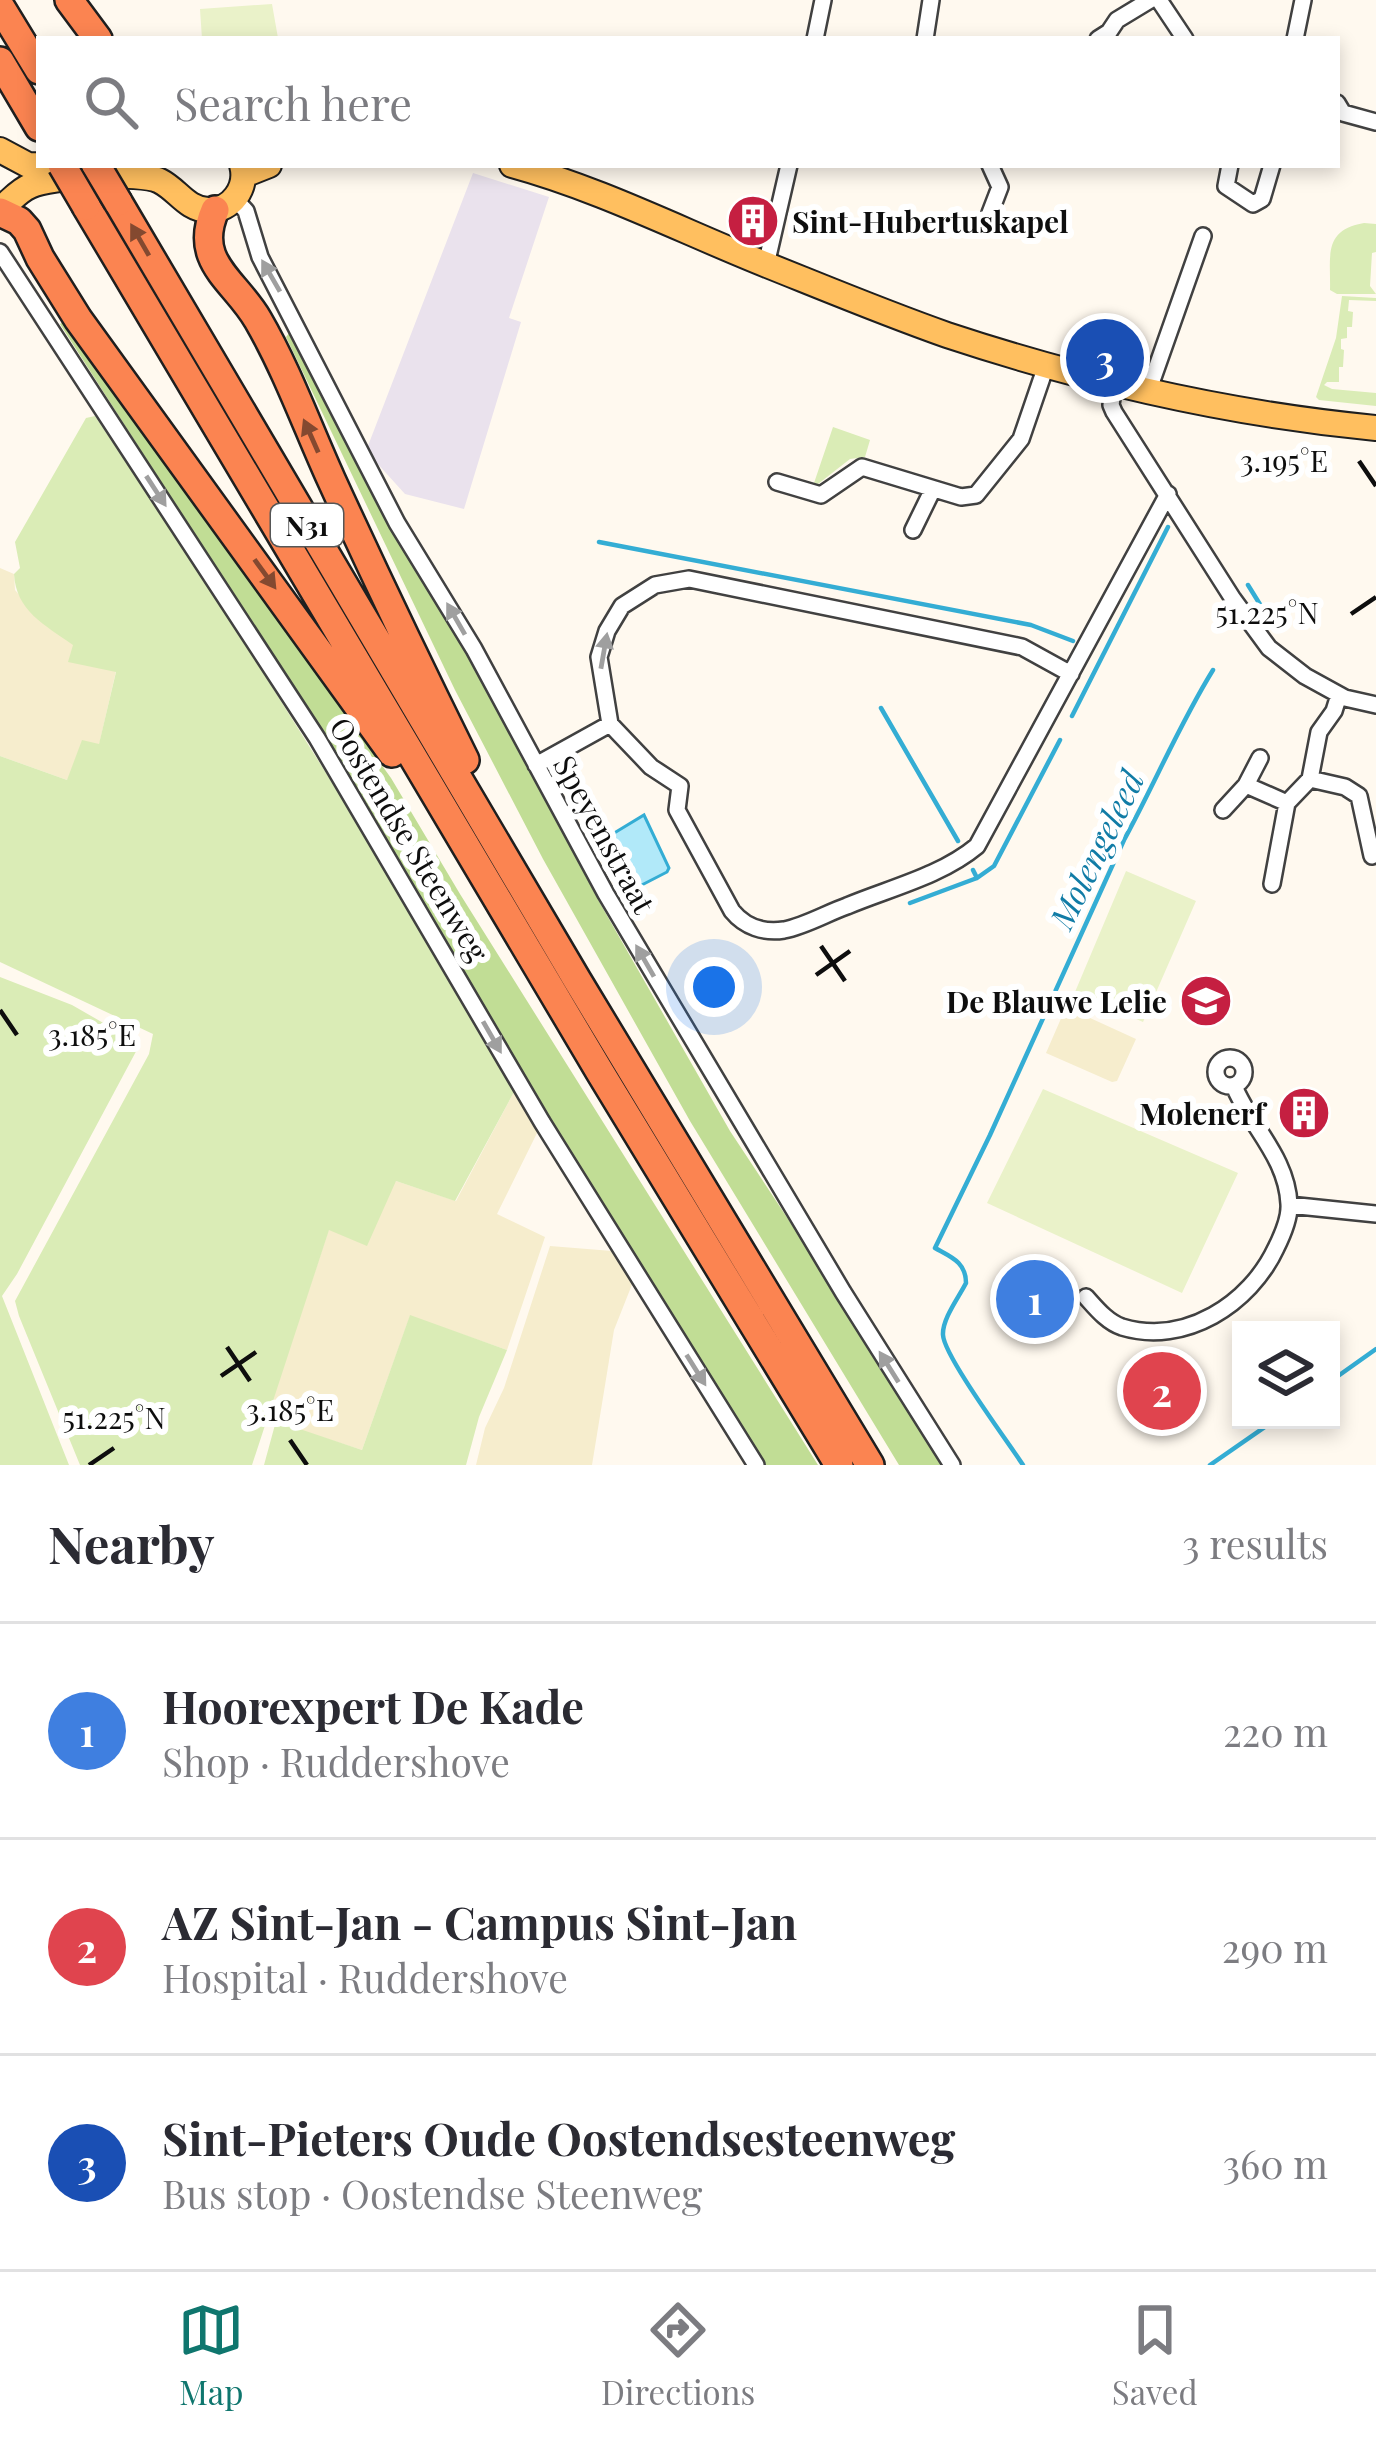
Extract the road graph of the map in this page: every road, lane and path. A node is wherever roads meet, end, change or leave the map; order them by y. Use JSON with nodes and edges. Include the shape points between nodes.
{"nodes":[{"id":1,"x":69,"y":0,"type":"edge"},
{"id":2,"x":824,"y":0,"type":"edge"},
{"id":3,"x":931,"y":0,"type":"edge"},
{"id":4,"x":1150,"y":0,"type":"edge"},
{"id":5,"x":1160,"y":0,"type":"edge"},
{"id":6,"x":1303,"y":0,"type":"edge"},
{"id":7,"x":0,"y":6,"type":"edge"},
{"id":8,"x":96,"y":36,"type":"edge"},
{"id":9,"x":816,"y":36,"type":"edge"},
{"id":10,"x":925,"y":36,"type":"edge"},
{"id":11,"x":1103,"y":36,"type":"edge"},
{"id":12,"x":1182,"y":36,"type":"edge"},
{"id":13,"x":1296,"y":36,"type":"edge"},
{"id":14,"x":0,"y":62,"type":"edge"},
{"id":15,"x":36,"y":65,"type":"edge"},
{"id":16,"x":1340,"y":108,"type":"edge"},
{"id":17,"x":34,"y":119,"type":"edge"},
{"id":18,"x":1376,"y":122,"type":"edge"},
{"id":19,"x":0,"y":150,"type":"edge"},
{"id":20,"x":36,"y":165,"type":"edge"},
{"id":21,"x":55,"y":168,"type":"edge"},
{"id":22,"x":98,"y":168,"type":"edge"},
{"id":23,"x":264,"y":168,"type":"edge"},
{"id":24,"x":521,"y":168,"type":"edge"},
{"id":25,"x":787,"y":168,"type":"edge"},
{"id":26,"x":991,"y":168,"type":"edge"},
{"id":27,"x":1229,"y":168,"type":"edge"},
{"id":28,"x":1271,"y":168,"type":"edge"},
{"id":29,"x":236,"y":192,"type":"edge"},
{"id":30,"x":6,"y":205,"type":"edge"},
{"id":31,"x":990,"y":213,"type":"dead end"},
{"id":32,"x":1203,"y":236,"type":"dead end"},
{"id":33,"x":0,"y":252,"type":"edge"},
{"id":34,"x":766,"y":265,"type":"junction"},
{"id":35,"x":1046,"y":366,"type":"junction"},
{"id":36,"x":1114,"y":384,"type":"junction"},
{"id":37,"x":1148,"y":392,"type":"junction"},
{"id":38,"x":1376,"y":428,"type":"edge"},
{"id":39,"x":776,"y":482,"type":"dead end"},
{"id":40,"x":933,"y":489,"type":"junction"},
{"id":41,"x":1168,"y":494,"type":"junction"},
{"id":42,"x":913,"y":530,"type":"dead end"},
{"id":43,"x":1071,"y":674,"type":"junction"},
{"id":44,"x":1340,"y":695,"type":"junction"},
{"id":45,"x":1376,"y":706,"type":"edge"},
{"id":46,"x":610,"y":724,"type":"junction"},
{"id":47,"x":1260,"y":758,"type":"dead end"},
{"id":48,"x":536,"y":765,"type":"junction"},
{"id":49,"x":1310,"y":779,"type":"junction"},
{"id":50,"x":1246,"y":784,"type":"junction"},
{"id":51,"x":441,"y":802,"type":"junction"},
{"id":52,"x":1287,"y":803,"type":"junction"},
{"id":53,"x":1223,"y":810,"type":"dead end"},
{"id":54,"x":499,"y":848,"type":"junction"},
{"id":55,"x":1372,"y":856,"type":"dead end"},
{"id":56,"x":1272,"y":884,"type":"dead end"},
{"id":57,"x":1236,"y":1092,"type":"dead end"},
{"id":58,"x":1289,"y":1205,"type":"junction"},
{"id":59,"x":1376,"y":1214,"type":"edge"},
{"id":60,"x":1086,"y":1297,"type":"dead end"},
{"id":61,"x":756,"y":1465,"type":"edge"},
{"id":62,"x":838,"y":1465,"type":"edge"},
{"id":63,"x":871,"y":1465,"type":"edge"},
{"id":64,"x":952,"y":1465,"type":"edge"}],
"edges":[{"from":1,"to":8,"type":"highway"},
{"from":2,"to":9,"type":"street"},
{"from":3,"to":10,"type":"street"},
{"from":4,"to":11,"type":"street"},
{"from":5,"to":12,"type":"street"},
{"from":6,"to":13,"type":"street"},
{"from":7,"to":15,"type":"highway"},
{"from":14,"to":17,"type":"highway"},
{"from":16,"to":18,"type":"street"},
{"from":19,"to":20,"type":"main road"},
{"from":21,"to":51,"type":"highway","number":"N31","bridge":true,"via":[[86,206]]},
{"from":54,"to":22,"type":"highway","number":"N31","one_way":true,"bridge":true},
{"from":23,"to":29,"type":"main road"},
{"from":24,"to":34,"type":"main road"},
{"from":25,"to":34,"type":"street"},
{"from":26,"to":31,"type":"street","via":[[1000,188]]},
{"from":27,"to":28,"type":"street","via":[[1226,186],[1253,204],[1262,200]]},
{"from":29,"to":30,"type":"main road","via":[[192,206],[158,179],[135,175],[44,181]]},
{"from":48,"to":29,"type":"street","name":"Speyenstraat","one_way":true,"via":[[397,523],[260,257]]},
{"from":54,"to":29,"type":"highway","one_way":true,"via":[[481,790],[268,339],[209,254],[208,227]]},
{"from":30,"to":51,"type":"highway","one_way":true,"via":[[91,337],[392,753]]},
{"from":32,"to":37,"type":"street"},
{"from":33,"to":61,"type":"street","name":"Oostendse Steenweg","one_way":true,"via":[[316,738]]},
{"from":34,"to":35,"type":"main road"},
{"from":35,"to":36,"type":"main road"},
{"from":35,"to":40,"type":"street","via":[[1022,439],[984,488],[969,497]]},
{"from":36,"to":37,"type":"main road"},
{"from":36,"to":41,"type":"street","via":[[1114,412]]},
{"from":37,"to":38,"type":"main road"},
{"from":39,"to":40,"type":"street","via":[[820,495],[862,467]]},
{"from":40,"to":42,"type":"street"},
{"from":41,"to":43,"type":"street"},
{"from":41,"to":44,"type":"street","via":[[1269,648]]},
{"from":46,"to":43,"type":"street","one_way":true,"via":[[599,657],[607,631],[622,606],[655,585],[689,580],[1022,647]]},
{"from":43,"to":46,"type":"street","via":[[977,846],[935,872],[781,931],[754,927],[732,911],[677,810],[680,786]]},
{"from":44,"to":45,"type":"street"},
{"from":44,"to":49,"type":"street","via":[[1319,732]]},
{"from":46,"to":48,"type":"street"},
{"from":47,"to":50,"type":"street"},
{"from":64,"to":48,"type":"street","name":"Speyenstraat","one_way":true,"via":[[720,1089]]},
{"from":49,"to":52,"type":"street"},
{"from":49,"to":55,"type":"street","via":[[1359,796]]},
{"from":50,"to":52,"type":"street"},
{"from":50,"to":53,"type":"street"},
{"from":51,"to":62,"type":"highway","number":"N31"},
{"from":52,"to":56,"type":"street"},
{"from":54,"to":63,"type":"highway","number":"N31"},
{"from":57,"to":58,"type":"street","via":[[1268,1142]]},
{"from":58,"to":59,"type":"street"},
{"from":58,"to":60,"type":"street","via":[[1269,1263],[1234,1304],[1207,1319],[1180,1328],[1120,1326]]}]}
